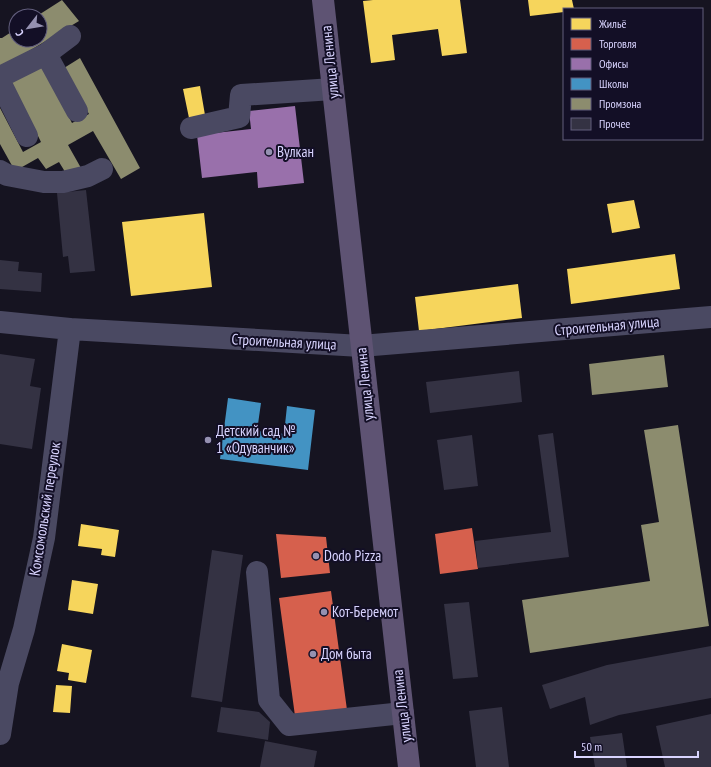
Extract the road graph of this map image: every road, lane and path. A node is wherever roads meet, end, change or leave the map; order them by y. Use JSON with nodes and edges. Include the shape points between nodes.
{"nodes":[{"id":1,"x":323,"y":0,"type":"edge"},
{"id":2,"x":70,"y":36,"type":"dead end"},
{"id":3,"x":46,"y":54,"type":"junction"},
{"id":4,"x":0,"y":78,"type":"edge"},
{"id":5,"x":0,"y":82,"type":"edge"},
{"id":6,"x":333,"y":89,"type":"junction"},
{"id":7,"x":77,"y":111,"type":"dead end"},
{"id":8,"x":191,"y":128,"type":"dead end"},
{"id":9,"x":27,"y":136,"type":"dead end"},
{"id":10,"x":102,"y":169,"type":"dead end"},
{"id":11,"x":0,"y":171,"type":"edge"},
{"id":12,"x":711,"y":317,"type":"edge"},
{"id":13,"x":0,"y":322,"type":"edge"},
{"id":14,"x":70,"y":329,"type":"junction"},
{"id":15,"x":361,"y":346,"type":"junction"},
{"id":16,"x":257,"y":572,"type":"dead end"},
{"id":17,"x":403,"y":713,"type":"junction"},
{"id":18,"x":0,"y":734,"type":"edge"},
{"id":19,"x":409,"y":767,"type":"edge"}],
"edges":[{"from":1,"to":6,"type":"main road","name":"улица Ленина"},
{"from":2,"to":3,"type":"street"},
{"from":3,"to":4,"type":"street"},
{"from":3,"to":7,"type":"street"},
{"from":5,"to":9,"type":"street"},
{"from":6,"to":8,"type":"street","via":[[241,95],[239,117]]},
{"from":6,"to":15,"type":"main road","name":"улица Ленина"},
{"from":10,"to":11,"type":"street","via":[[88,176],[63,182],[44,182],[7,175]]},
{"from":12,"to":15,"type":"street","name":"Строительная улица"},
{"from":13,"to":14,"type":"street","name":"Строительная улица"},
{"from":14,"to":15,"type":"street","name":"Строительная улица"},
{"from":14,"to":18,"type":"street","name":"Комсомольский переулок","via":[[44,538],[24,628],[8,683]]},
{"from":15,"to":17,"type":"main road","name":"улица Ленина"},
{"from":16,"to":17,"type":"street","via":[[269,700],[290,725]]},
{"from":17,"to":19,"type":"main road","name":"улица Ленина"}]}
